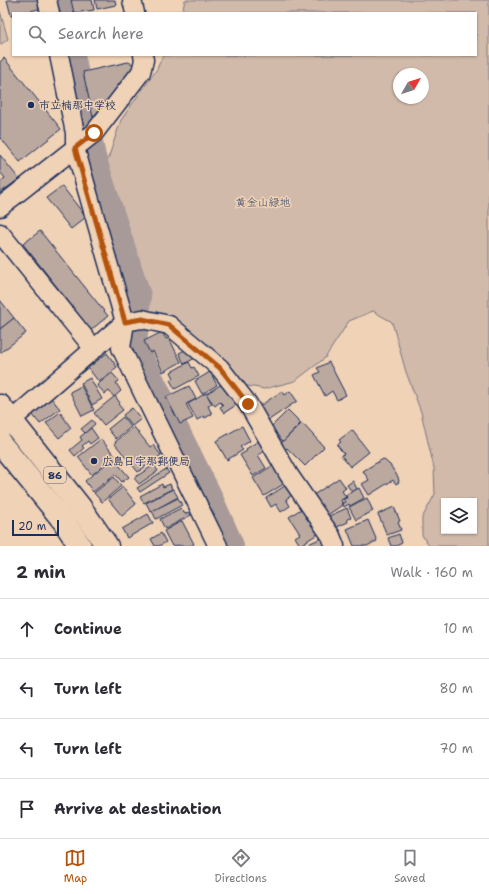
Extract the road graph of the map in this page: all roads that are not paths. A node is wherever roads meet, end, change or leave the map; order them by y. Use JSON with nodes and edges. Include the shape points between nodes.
{"nodes":[{"id":1,"x":47,"y":0,"type":"edge"},
{"id":2,"x":132,"y":0,"type":"edge"},
{"id":3,"x":50,"y":12,"type":"edge"},
{"id":4,"x":135,"y":12,"type":"edge"},
{"id":5,"x":59,"y":56,"type":"edge"},
{"id":6,"x":143,"y":56,"type":"edge"},
{"id":7,"x":84,"y":141,"type":"junction"},
{"id":8,"x":0,"y":207,"type":"edge"},
{"id":9,"x":0,"y":233,"type":"edge"},
{"id":10,"x":131,"y":321,"type":"junction"},
{"id":11,"x":94,"y":349,"type":"junction"},
{"id":12,"x":4,"y":419,"type":"edge"},
{"id":13,"x":0,"y":443,"type":"edge"},
{"id":14,"x":80,"y":546,"type":"edge"},
{"id":15,"x":106,"y":546,"type":"edge"},
{"id":16,"x":218,"y":546,"type":"edge"},
{"id":17,"x":335,"y":546,"type":"edge"}],
"edges":[{"from":1,"to":3,"type":"street"},
{"from":2,"to":4,"type":"street"},
{"from":5,"to":7,"type":"street","via":[[75,133]]},
{"from":6,"to":7,"type":"street","via":[[141,72]]},
{"from":7,"to":8,"type":"street"},
{"from":7,"to":10,"type":"street"},
{"from":9,"to":11,"type":"street"},
{"from":10,"to":11,"type":"street"},
{"from":10,"to":16,"type":"street","via":[[121,348]]},
{"from":10,"to":17,"type":"street","via":[[169,325],[220,368],[248,404],[289,475],[331,536]]},
{"from":11,"to":12,"type":"street"},
{"from":12,"to":15,"type":"main road","number":"86","via":[[80,507]]},
{"from":13,"to":14,"type":"main road","number":"86","via":[[63,520]]}]}
